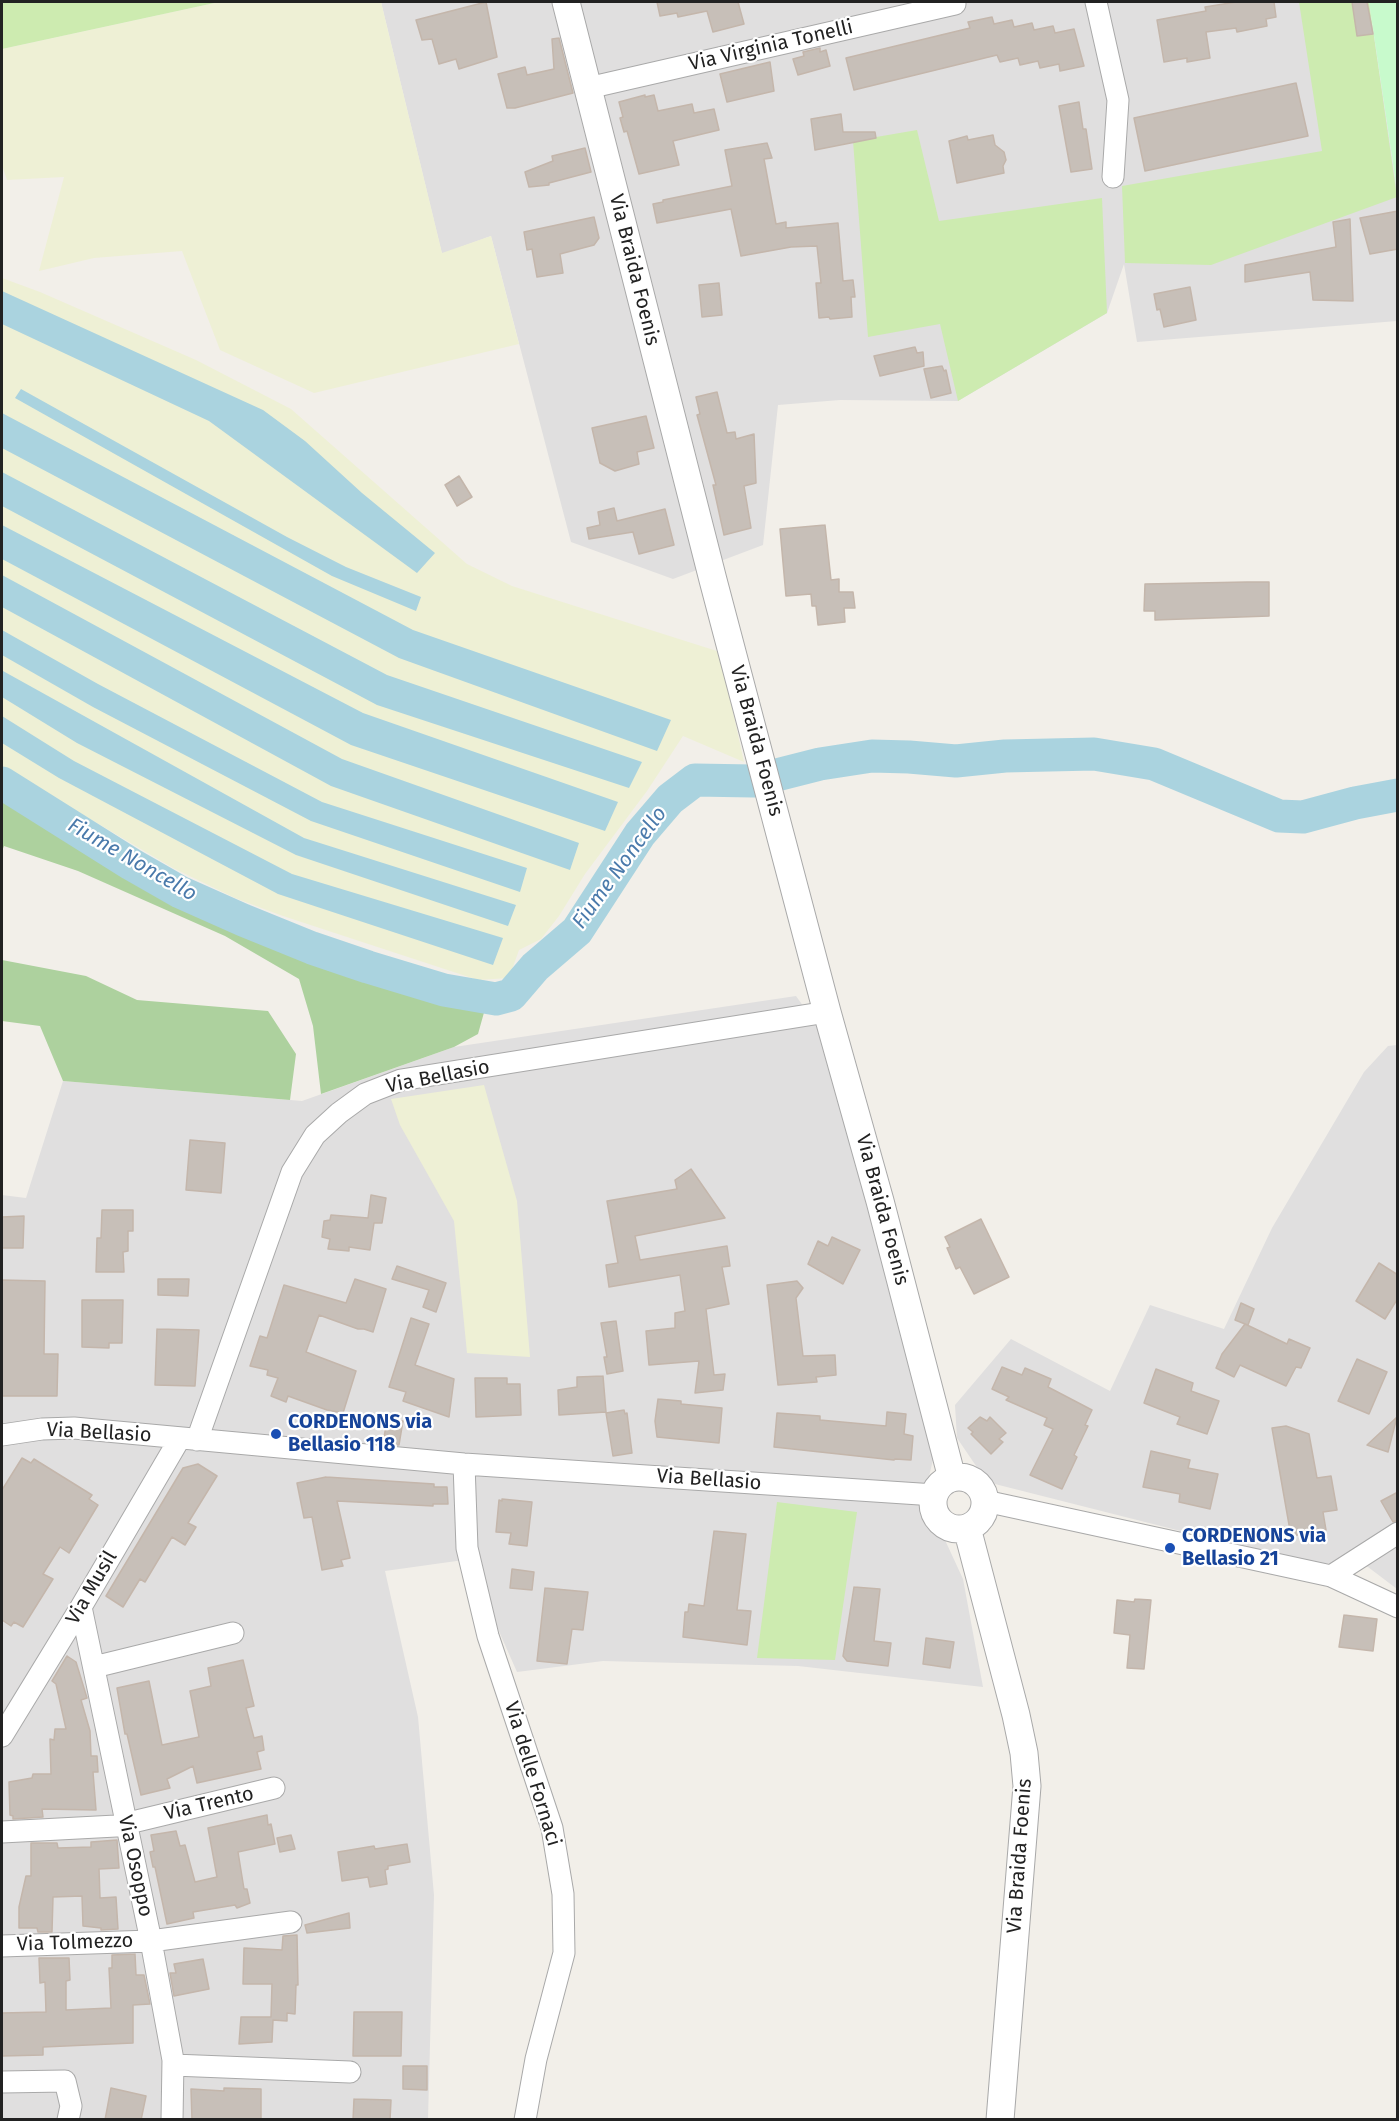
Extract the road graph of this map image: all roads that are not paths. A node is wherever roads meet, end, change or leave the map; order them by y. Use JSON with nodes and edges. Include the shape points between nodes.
{"nodes":[{"id":1,"x":566,"y":2,"type":"edge"},
{"id":2,"x":1096,"y":2,"type":"edge"},
{"id":3,"x":962,"y":3,"type":"edge"},
{"id":4,"x":588,"y":88,"type":"junction"},
{"id":5,"x":1113,"y":177,"type":"dead end"},
{"id":6,"x":827,"y":1012,"type":"junction"},
{"id":7,"x":2,"y":1435,"type":"edge"},
{"id":8,"x":189,"y":1439,"type":"junction"},
{"id":9,"x":464,"y":1464,"type":"junction"},
{"id":10,"x":943,"y":1486,"type":"junction"},
{"id":11,"x":985,"y":1501,"type":"junction"},
{"id":12,"x":966,"y":1528,"type":"junction"},
{"id":13,"x":1398,"y":1533,"type":"edge"},
{"id":14,"x":1331,"y":1576,"type":"junction"},
{"id":15,"x":81,"y":1607,"type":"junction"},
{"id":16,"x":1398,"y":1607,"type":"edge"},
{"id":17,"x":233,"y":1633,"type":"dead end"},
{"id":18,"x":94,"y":1667,"type":"junction"},
{"id":19,"x":2,"y":1736,"type":"edge"},
{"id":20,"x":274,"y":1788,"type":"dead end"},
{"id":21,"x":127,"y":1823,"type":"junction"},
{"id":22,"x":2,"y":1832,"type":"edge"},
{"id":23,"x":291,"y":1922,"type":"dead end"},
{"id":24,"x":151,"y":1941,"type":"junction"},
{"id":25,"x":2,"y":1946,"type":"edge"},
{"id":26,"x":173,"y":2065,"type":"junction"},
{"id":27,"x":351,"y":2072,"type":"dead end"},
{"id":28,"x":2,"y":2082,"type":"edge"},
{"id":29,"x":69,"y":2120,"type":"edge"},
{"id":30,"x":172,"y":2120,"type":"edge"},
{"id":31,"x":525,"y":2120,"type":"edge"},
{"id":32,"x":1000,"y":2120,"type":"edge"}],
"edges":[{"from":1,"to":4,"type":"street","name":"Via Braida Foenis"},
{"from":2,"to":5,"type":"street","via":[[1118,100]]},
{"from":3,"to":4,"type":"street","name":"Via Virginia Tonelli"},
{"from":4,"to":6,"type":"street","name":"Via Braida Foenis"},
{"from":6,"to":8,"type":"street","name":"Via Bellasio","via":[[401,1080],[364,1094],[315,1136],[291,1172]]},
{"from":6,"to":10,"type":"street","name":"Via Braida Foenis","via":[[886,1223]]},
{"from":7,"to":8,"type":"street","name":"Via Bellasio","via":[[74,1428]]},
{"from":8,"to":9,"type":"street","name":"Via Bellasio"},
{"from":8,"to":15,"type":"street","name":"Via Musil"},
{"from":9,"to":10,"type":"street","name":"Via Bellasio"},
{"from":9,"to":31,"type":"street","name":"Via delle Fornaci","via":[[467,1548],[488,1636],[552,1828],[563,1894],[564,1953],[536,2059]]},
{"from":10,"to":11,"type":"street","via":[[960,1477],[970,1480],[980,1487]]},
{"from":10,"to":12,"type":"street","via":[[934,1509],[940,1520],[948,1527]]},
{"from":11,"to":12,"type":"street","via":[[981,1516]]},
{"from":11,"to":14,"type":"street"},
{"from":12,"to":32,"type":"street","name":"Via Braida Foenis","via":[[1017,1715],[1027,1786]]},
{"from":13,"to":14,"type":"street"},
{"from":14,"to":16,"type":"street"},
{"from":15,"to":18,"type":"street","name":"Via Osoppo"},
{"from":15,"to":19,"type":"street","name":"Via Musil"},
{"from":17,"to":18,"type":"street"},
{"from":18,"to":21,"type":"street","name":"Via Osoppo"},
{"from":20,"to":21,"type":"street","name":"Via Trento"},
{"from":21,"to":22,"type":"street","name":"Via Trento"},
{"from":21,"to":24,"type":"street","name":"Via Osoppo"},
{"from":23,"to":24,"type":"street","name":"Via Tolmezzo"},
{"from":24,"to":25,"type":"street","name":"Via Tolmezzo"},
{"from":24,"to":26,"type":"street","name":"Via Osoppo"},
{"from":26,"to":27,"type":"street"},
{"from":26,"to":30,"type":"street","name":"Via Osoppo"},
{"from":28,"to":29,"type":"street","via":[[65,2081],[71,2106]]}]}
